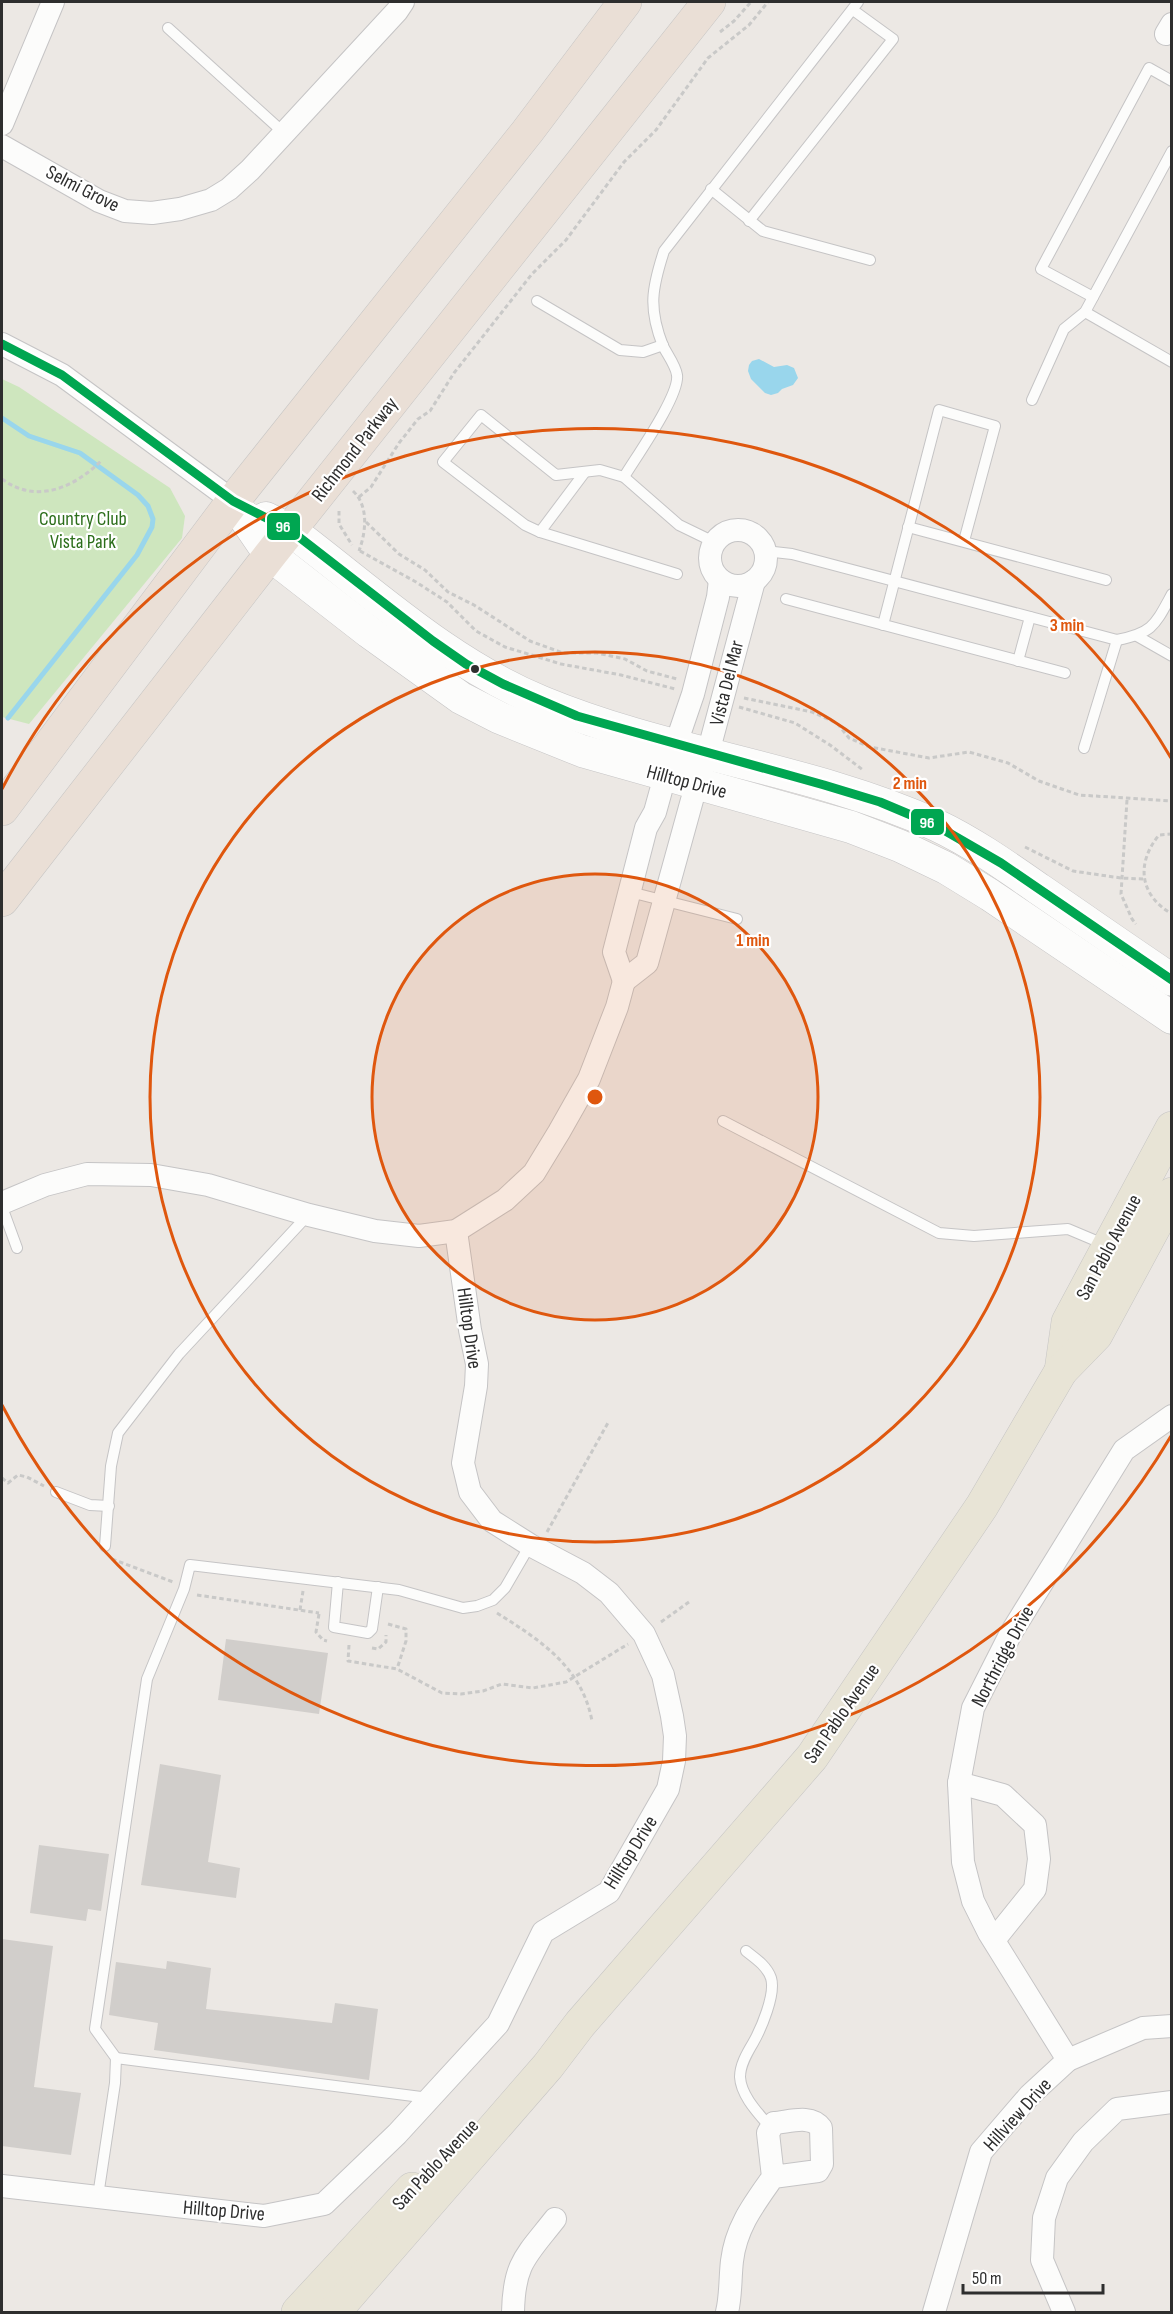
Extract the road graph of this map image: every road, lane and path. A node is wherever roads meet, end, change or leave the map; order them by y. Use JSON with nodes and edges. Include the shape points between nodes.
{"nodes":[{"id":1,"x":53,"y":2,"type":"edge"},
{"id":2,"x":403,"y":2,"type":"edge"},
{"id":3,"x":625,"y":2,"type":"edge"},
{"id":4,"x":709,"y":2,"type":"edge"},
{"id":5,"x":768,"y":2,"type":"edge"},
{"id":6,"x":855,"y":6,"type":"edge"},
{"id":7,"x":168,"y":28,"type":"dead end"},
{"id":8,"x":1172,"y":81,"type":"edge"},
{"id":9,"x":2,"y":124,"type":"edge"},
{"id":10,"x":284,"y":133,"type":"junction"},
{"id":11,"x":2,"y":146,"type":"edge"},
{"id":12,"x":1172,"y":151,"type":"edge"},
{"id":13,"x":711,"y":189,"type":"junction"},
{"id":14,"x":749,"y":221,"type":"junction"},
{"id":15,"x":870,"y":260,"type":"dead end"},
{"id":16,"x":1093,"y":297,"type":"junction"},
{"id":17,"x":537,"y":301,"type":"dead end"},
{"id":18,"x":1084,"y":312,"type":"junction"},
{"id":19,"x":2,"y":344,"type":"edge"},
{"id":20,"x":663,"y":345,"type":"junction"},
{"id":21,"x":1172,"y":362,"type":"edge"},
{"id":22,"x":1032,"y":400,"type":"dead end"},
{"id":23,"x":101,"y":461,"type":"dead end"},
{"id":24,"x":585,"y":472,"type":"junction"},
{"id":25,"x":624,"y":477,"type":"junction"},
{"id":26,"x":2,"y":479,"type":"edge"},
{"id":27,"x":349,"y":487,"type":"dead end"},
{"id":28,"x":359,"y":497,"type":"junction"},
{"id":29,"x":233,"y":501,"type":"junction"},
{"id":30,"x":366,"y":522,"type":"junction"},
{"id":31,"x":908,"y":527,"type":"junction"},
{"id":32,"x":290,"y":530,"type":"junction"},
{"id":33,"x":540,"y":532,"type":"junction"},
{"id":34,"x":964,"y":541,"type":"junction"},
{"id":35,"x":714,"y":542,"type":"junction"},
{"id":36,"x":765,"y":551,"type":"junction"},
{"id":37,"x":270,"y":555,"type":"junction"},
{"id":38,"x":677,"y":574,"type":"dead end"},
{"id":39,"x":720,"y":580,"type":"junction"},
{"id":40,"x":1106,"y":580,"type":"dead end"},
{"id":41,"x":754,"y":581,"type":"junction"},
{"id":42,"x":894,"y":582,"type":"junction"},
{"id":43,"x":1172,"y":594,"type":"edge"},
{"id":44,"x":786,"y":599,"type":"dead end"},
{"id":45,"x":1030,"y":617,"type":"junction"},
{"id":46,"x":883,"y":625,"type":"junction"},
{"id":47,"x":1137,"y":636,"type":"junction"},
{"id":48,"x":1117,"y":640,"type":"junction"},
{"id":49,"x":1172,"y":656,"type":"edge"},
{"id":50,"x":1018,"y":661,"type":"junction"},
{"id":51,"x":1065,"y":673,"type":"dead end"},
{"id":52,"x":694,"y":689,"type":"junction"},
{"id":53,"x":723,"y":693,"type":"junction"},
{"id":54,"x":676,"y":744,"type":"junction"},
{"id":55,"x":1084,"y":748,"type":"dead end"},
{"id":56,"x":708,"y":753,"type":"junction"},
{"id":57,"x":665,"y":776,"type":"junction"},
{"id":58,"x":698,"y":784,"type":"junction"},
{"id":59,"x":1127,"y":800,"type":"junction"},
{"id":60,"x":1172,"y":801,"type":"edge"},
{"id":61,"x":2,"y":808,"type":"edge"},
{"id":62,"x":1172,"y":834,"type":"edge"},
{"id":63,"x":630,"y":892,"type":"junction"},
{"id":64,"x":2,"y":900,"type":"edge"},
{"id":65,"x":665,"y":901,"type":"junction"},
{"id":66,"x":1172,"y":914,"type":"edge"},
{"id":67,"x":737,"y":919,"type":"dead end"},
{"id":68,"x":1140,"y":927,"type":"dead end"},
{"id":69,"x":1172,"y":980,"type":"edge"},
{"id":70,"x":624,"y":981,"type":"junction"},
{"id":71,"x":1172,"y":1018,"type":"edge"},
{"id":72,"x":723,"y":1121,"type":"dead end"},
{"id":73,"x":1172,"y":1128,"type":"edge"},
{"id":74,"x":1172,"y":1194,"type":"edge"},
{"id":75,"x":2,"y":1205,"type":"edge"},
{"id":76,"x":309,"y":1215,"type":"junction"},
{"id":77,"x":456,"y":1231,"type":"junction"},
{"id":78,"x":1109,"y":1246,"type":"junction"},
{"id":79,"x":17,"y":1248,"type":"dead end"},
{"id":80,"x":1060,"y":1371,"type":"junction"},
{"id":81,"x":1172,"y":1416,"type":"edge"},
{"id":82,"x":2,"y":1478,"type":"edge"},
{"id":83,"x":56,"y":1492,"type":"joint"},
{"id":84,"x":109,"y":1506,"type":"junction"},
{"id":85,"x":530,"y":1545,"type":"junction"},
{"id":86,"x":105,"y":1546,"type":"joint"},
{"id":87,"x":339,"y":1582,"type":"junction"},
{"id":88,"x":378,"y":1587,"type":"junction"},
{"id":89,"x":184,"y":1589,"type":"junction"},
{"id":90,"x":689,"y":1602,"type":"dead end"},
{"id":91,"x":319,"y":1613,"type":"dead end"},
{"id":92,"x":389,"y":1613,"type":"dead end"},
{"id":93,"x":495,"y":1613,"type":"dead end"},
{"id":94,"x":489,"y":1615,"type":"dead end"},
{"id":95,"x":644,"y":1634,"type":"junction"},
{"id":96,"x":349,"y":1644,"type":"dead end"},
{"id":97,"x":397,"y":1669,"type":"junction"},
{"id":98,"x":958,"y":1783,"type":"junction"},
{"id":99,"x":994,"y":1940,"type":"junction"},
{"id":100,"x":746,"y":1951,"type":"dead end"},
{"id":101,"x":580,"y":2024,"type":"junction"},
{"id":102,"x":1172,"y":2026,"type":"edge"},
{"id":103,"x":116,"y":2058,"type":"junction"},
{"id":104,"x":1068,"y":2060,"type":"junction"},
{"id":105,"x":429,"y":2098,"type":"junction"},
{"id":106,"x":1172,"y":2102,"type":"edge"},
{"id":107,"x":770,"y":2127,"type":"junction"},
{"id":108,"x":772,"y":2177,"type":"junction"},
{"id":109,"x":2,"y":2186,"type":"edge"},
{"id":110,"x":98,"y":2196,"type":"junction"},
{"id":111,"x":555,"y":2219,"type":"dead end"},
{"id":112,"x":298,"y":2313,"type":"edge"},
{"id":113,"x":334,"y":2313,"type":"edge"},
{"id":114,"x":513,"y":2313,"type":"edge"},
{"id":115,"x":727,"y":2313,"type":"edge"},
{"id":116,"x":934,"y":2313,"type":"edge"},
{"id":117,"x":1064,"y":2313,"type":"edge"}],
"edges":[{"from":1,"to":9,"type":"street"},
{"from":2,"to":10,"type":"street","name":"Selmi Grove"},
{"from":3,"to":29,"type":"highway","via":[[527,132]]},
{"from":4,"to":32,"type":"highway","name":"Richmond Parkway"},
{"from":5,"to":28,"type":"path","via":[[749,25],[708,58],[656,130],[624,162],[566,240],[532,274],[453,373],[430,411],[418,418],[371,487]]},
{"from":6,"to":13,"type":"lane"},
{"from":6,"to":14,"type":"lane","via":[[893,39]]},
{"from":7,"to":10,"type":"lane"},
{"from":8,"to":16,"type":"lane","via":[[1149,68],[1041,269]]},
{"from":10,"to":11,"type":"street","name":"Selmi Grove","via":[[230,189],[211,200],[152,213],[125,210],[99,201]]},
{"from":12,"to":16,"type":"lane"},
{"from":13,"to":14,"type":"lane"},
{"from":13,"to":20,"type":"lane","via":[[664,251],[654,282],[652,310]]},
{"from":14,"to":15,"type":"lane","via":[[763,231]]},
{"from":16,"to":18,"type":"lane"},
{"from":17,"to":20,"type":"lane","via":[[620,350],[643,352]]},
{"from":18,"to":21,"type":"lane"},
{"from":18,"to":22,"type":"lane","via":[[1064,328]]},
{"from":19,"to":29,"type":"street","name":"Hilltop Drive","via":[[62,375]]},
{"from":20,"to":25,"type":"lane","via":[[677,374],[674,394]]},
{"from":23,"to":26,"type":"path","via":[[94,470],[59,490],[21,488]]},
{"from":24,"to":25,"type":"lane","via":[[600,470]]},
{"from":24,"to":33,"type":"lane"},
{"from":24,"to":33,"type":"lane","via":[[556,475],[481,415],[442,462],[525,525]]},
{"from":25,"to":35,"type":"lane","via":[[679,525]]},
{"from":27,"to":28,"type":"path"},
{"from":28,"to":30,"type":"path"},
{"from":29,"to":32,"type":"main road","name":"Hilltop Drive"},
{"from":29,"to":37,"type":"main road","name":"Hilltop Drive"},
{"from":29,"to":61,"type":"highway"},
{"from":30,"to":52,"type":"path","via":[[447,592],[530,641],[562,653],[597,653],[625,659]]},
{"from":30,"to":52,"type":"path","via":[[360,551],[447,602],[476,631],[505,647],[561,664]]},
{"from":31,"to":34,"type":"lane"},
{"from":31,"to":34,"type":"lane","via":[[939,410],[995,426]]},
{"from":31,"to":42,"type":"lane"},
{"from":32,"to":37,"type":"highway","name":"Richmond Parkway"},
{"from":32,"to":54,"type":"main road","name":"Hilltop Drive","via":[[433,641],[494,679],[577,716]]},
{"from":33,"to":38,"type":"lane"},
{"from":34,"to":40,"type":"lane"},
{"from":35,"to":36,"type":"street","via":[[722,534],[745,531],[761,541]]},
{"from":35,"to":39,"type":"street","via":[[710,562]]},
{"from":36,"to":41,"type":"street","via":[[762,573]]},
{"from":36,"to":42,"type":"lane","via":[[792,554]]},
{"from":37,"to":57,"type":"main road","name":"Hilltop Drive","via":[[461,698],[537,734]]},
{"from":37,"to":64,"type":"highway","name":"Richmond Parkway"},
{"from":39,"to":41,"type":"street","via":[[730,586]]},
{"from":39,"to":52,"type":"street","name":"Vista Del Mar"},
{"from":41,"to":53,"type":"street","name":"Vista Del Mar"},
{"from":42,"to":45,"type":"lane"},
{"from":42,"to":46,"type":"lane"},
{"from":43,"to":47,"type":"lane","via":[[1154,626]]},
{"from":44,"to":46,"type":"lane"},
{"from":45,"to":48,"type":"lane"},
{"from":45,"to":50,"type":"lane"},
{"from":46,"to":50,"type":"lane"},
{"from":47,"to":48,"type":"lane"},
{"from":47,"to":49,"type":"lane"},
{"from":48,"to":55,"type":"lane"},
{"from":50,"to":51,"type":"lane"},
{"from":52,"to":54,"type":"street","name":"Vista Del Mar"},
{"from":53,"to":56,"type":"street","name":"Vista Del Mar"},
{"from":53,"to":59,"type":"path","via":[[812,712],[837,723],[849,738],[870,747],[928,758],[969,752],[1008,763],[1039,781],[1079,795]]},
{"from":54,"to":56,"type":"main road","name":"Hilltop Drive"},
{"from":54,"to":57,"type":"street","name":"Vista Del Mar"},
{"from":56,"to":58,"type":"street","name":"Vista Del Mar"},
{"from":56,"to":69,"type":"main road","name":"Hilltop Drive","via":[[880,802],[937,826],[1001,863]]},
{"from":57,"to":58,"type":"main road","name":"Hilltop Drive"},
{"from":57,"to":63,"type":"street","name":"Vista Del Mar","via":[[646,828]]},
{"from":58,"to":65,"type":"street","name":"Vista Del Mar"},
{"from":58,"to":71,"type":"main road","name":"Hilltop Drive","via":[[850,827],[946,868]]},
{"from":59,"to":60,"type":"path"},
{"from":59,"to":68,"type":"path","via":[[1121,894],[1132,920]]},
{"from":62,"to":66,"type":"path","via":[[1159,835],[1152,843],[1143,879],[1151,895]]},
{"from":63,"to":65,"type":"lane"},
{"from":63,"to":70,"type":"street","name":"Vista Del Mar","via":[[614,952]]},
{"from":65,"to":67,"type":"lane"},
{"from":65,"to":70,"type":"street","name":"Vista Del Mar","via":[[647,963]]},
{"from":70,"to":77,"type":"street","via":[[589,1079],[534,1173],[506,1200]]},
{"from":72,"to":78,"type":"lane","via":[[939,1233],[974,1236],[1068,1230]]},
{"from":73,"to":78,"type":"main road","name":"San Pablo Avenue"},
{"from":74,"to":80,"type":"main road","name":"San Pablo Avenue","via":[[1096,1335]]},
{"from":75,"to":76,"type":"street","via":[[45,1185],[87,1174],[151,1175],[208,1185]]},
{"from":75,"to":79,"type":"lane"},
{"from":76,"to":77,"type":"street","via":[[375,1231],[419,1236]]},
{"from":76,"to":84,"type":"lane","via":[[179,1354],[118,1433]]},
{"from":77,"to":85,"type":"street","name":"Hilltop Drive","via":[[477,1364],[463,1463],[470,1492],[492,1521]]},
{"from":78,"to":80,"type":"main road","name":"San Pablo Avenue","via":[[1068,1323]]},
{"from":80,"to":101,"type":"main road","name":"San Pablo Avenue","via":[[982,1506],[812,1757]]},
{"from":81,"to":98,"type":"street","name":"Northridge Drive","via":[[1124,1450],[1011,1633],[973,1708]]},
{"from":82,"to":83,"type":"path","via":[[8,1483],[18,1475],[27,1477]]},
{"from":83,"to":84,"type":"lane","via":[[90,1505]]},
{"from":84,"to":86,"type":"lane"},
{"from":85,"to":88,"type":"lane","via":[[505,1588],[493,1600],[477,1606],[447,1605]]},
{"from":85,"to":95,"type":"street","name":"Hilltop Drive","via":[[583,1573],[609,1593]]},
{"from":86,"to":89,"type":"path","via":[[102,1553],[116,1562]]},
{"from":87,"to":88,"type":"lane"},
{"from":87,"to":88,"type":"lane","via":[[334,1627],[368,1633],[372,1629]]},
{"from":87,"to":89,"type":"lane","via":[[190,1565]]},
{"from":89,"to":91,"type":"path","via":[[193,1594]]},
{"from":89,"to":103,"type":"lane","via":[[147,1679],[95,2029]]},
{"from":90,"to":95,"type":"path"},
{"from":92,"to":97,"type":"path","via":[[387,1624],[401,1626],[407,1633]]},
{"from":93,"to":94,"type":"path"},
{"from":95,"to":97,"type":"path","via":[[566,1682],[533,1688],[502,1684],[483,1691],[442,1693]]},
{"from":95,"to":105,"type":"street","name":"Hilltop Drive","via":[[663,1675],[672,1716],[674,1761],[668,1789],[609,1892],[543,1932],[498,2024]]},
{"from":96,"to":97,"type":"path","via":[[348,1661]]},
{"from":98,"to":99,"type":"street","name":"Northridge Drive","via":[[963,1862],[973,1901]]},
{"from":98,"to":99,"type":"street","via":[[1004,1795],[1035,1824],[1039,1859],[1035,1889]]},
{"from":99,"to":104,"type":"street","name":"Northridge Drive"},
{"from":100,"to":107,"type":"lane","via":[[771,1978],[770,2002],[740,2076],[744,2091]]},
{"from":101,"to":112,"type":"main road","name":"San Pablo Avenue","via":[[537,2054]]},
{"from":101,"to":113,"type":"main road","name":"San Pablo Avenue"},
{"from":102,"to":104,"type":"street","name":"Hillview Drive","via":[[1143,2028]]},
{"from":103,"to":105,"type":"lane"},
{"from":103,"to":110,"type":"lane"},
{"from":104,"to":116,"type":"street","name":"Hillview Drive","via":[[1030,2095],[981,2152]]},
{"from":105,"to":110,"type":"street","name":"Hilltop Drive","via":[[324,2204],[264,2216]]},
{"from":106,"to":117,"type":"street","via":[[1116,2109],[1083,2142],[1058,2178],[1044,2218],[1042,2260]]},
{"from":107,"to":108,"type":"street"},
{"from":107,"to":108,"type":"street","via":[[774,2123],[812,2120],[821,2128],[822,2164],[818,2171]]},
{"from":108,"to":115,"type":"street","via":[[738,2233]]},
{"from":109,"to":110,"type":"street","name":"Hilltop Drive"},
{"from":111,"to":114,"type":"street","via":[[520,2264],[513,2288]]}]}
